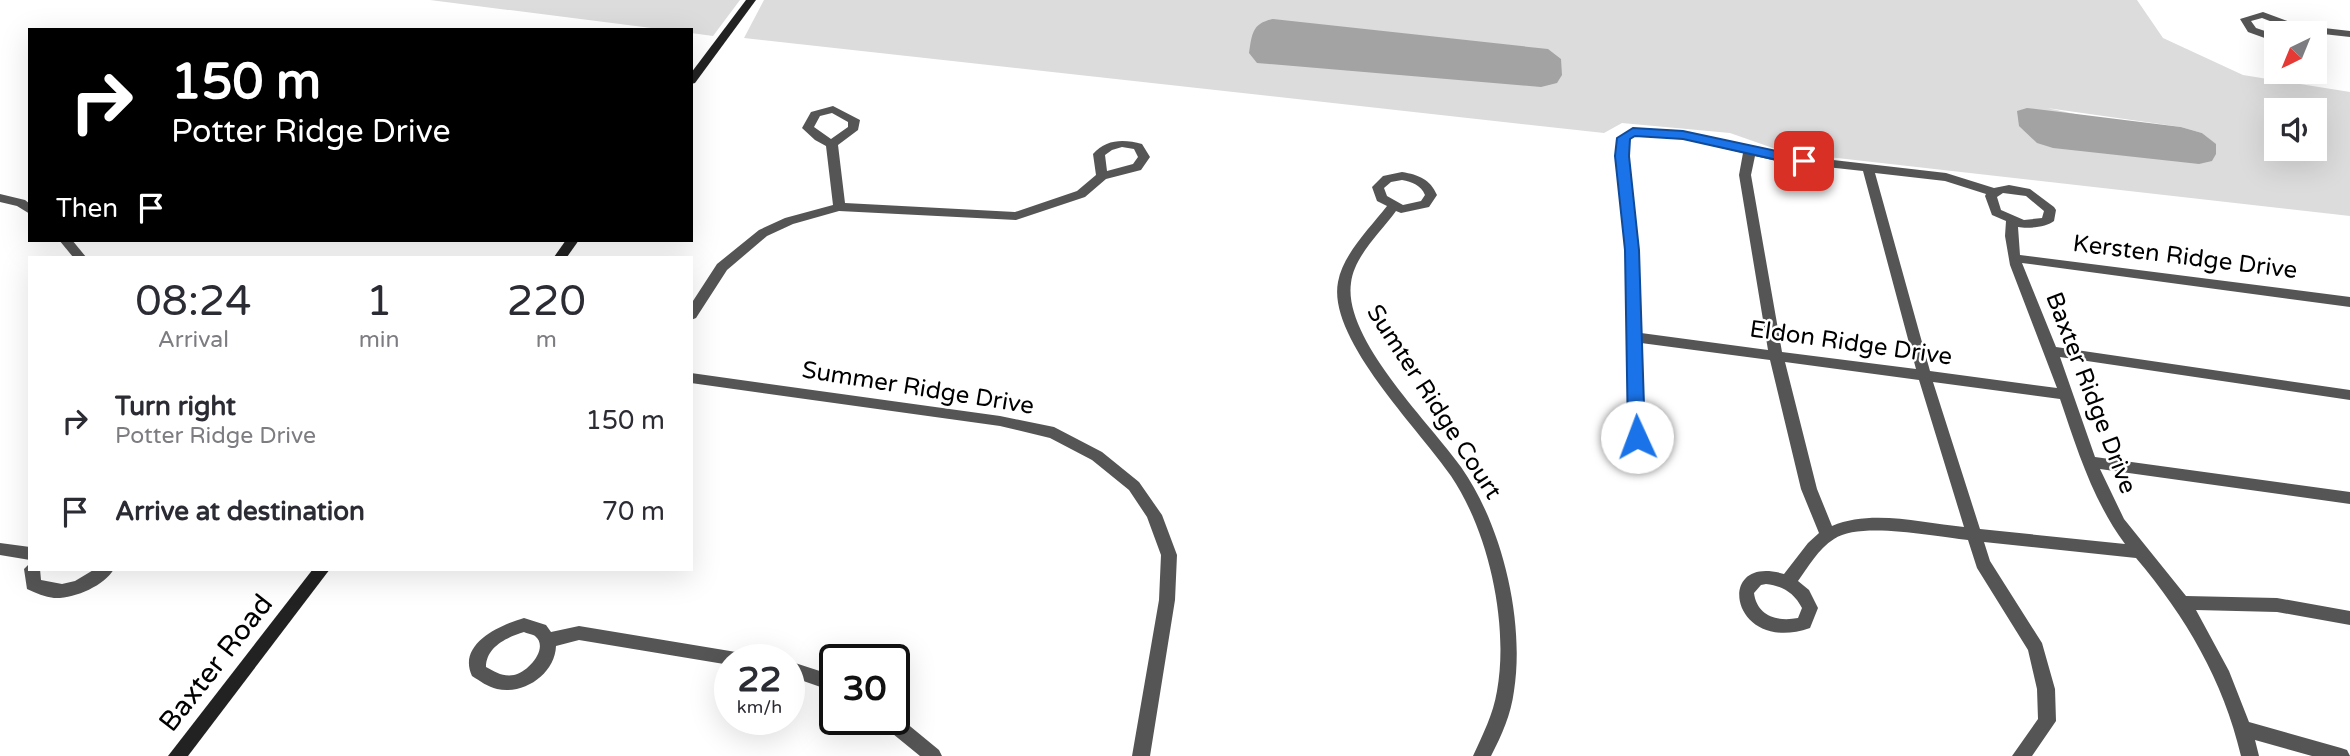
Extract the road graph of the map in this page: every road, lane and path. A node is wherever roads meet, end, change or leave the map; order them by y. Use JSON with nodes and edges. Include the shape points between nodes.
{"nodes":[{"id":1,"x":751,"y":0,"type":"edge"},
{"id":2,"x":2276,"y":21,"type":"edge"},
{"id":3,"x":2328,"y":33,"type":"edge"},
{"id":4,"x":2264,"y":34,"type":"edge"},
{"id":5,"x":2350,"y":34,"type":"edge"},
{"id":6,"x":693,"y":78,"type":"edge"},
{"id":7,"x":832,"y":144,"type":"dead end"},
{"id":8,"x":1749,"y":149,"type":"junction"},
{"id":9,"x":1868,"y":167,"type":"junction"},
{"id":10,"x":1102,"y":176,"type":"dead end"},
{"id":11,"x":1994,"y":192,"type":"junction"},
{"id":12,"x":0,"y":198,"type":"edge"},
{"id":13,"x":27,"y":204,"type":"edge"},
{"id":14,"x":1393,"y":206,"type":"dead end"},
{"id":15,"x":839,"y":207,"type":"junction"},
{"id":16,"x":2012,"y":221,"type":"junction"},
{"id":17,"x":67,"y":242,"type":"edge"},
{"id":18,"x":571,"y":242,"type":"edge"},
{"id":19,"x":79,"y":256,"type":"edge"},
{"id":20,"x":561,"y":256,"type":"edge"},
{"id":21,"x":2014,"y":258,"type":"junction"},
{"id":22,"x":2350,"y":302,"type":"edge"},
{"id":23,"x":693,"y":312,"type":"edge"},
{"id":24,"x":1633,"y":337,"type":"junction"},
{"id":25,"x":2051,"y":351,"type":"junction"},
{"id":26,"x":1776,"y":355,"type":"junction"},
{"id":27,"x":1924,"y":375,"type":"junction"},
{"id":28,"x":693,"y":378,"type":"edge"},
{"id":29,"x":2064,"y":394,"type":"junction"},
{"id":30,"x":2350,"y":395,"type":"edge"},
{"id":31,"x":1637,"y":437,"type":"dead end"},
{"id":32,"x":2093,"y":462,"type":"junction"},
{"id":33,"x":2350,"y":498,"type":"edge"},
{"id":34,"x":1827,"y":533,"type":"junction"},
{"id":35,"x":1975,"y":535,"type":"junction"},
{"id":36,"x":0,"y":549,"type":"edge"},
{"id":37,"x":2138,"y":552,"type":"junction"},
{"id":38,"x":28,"y":554,"type":"edge"},
{"id":39,"x":32,"y":571,"type":"edge"},
{"id":40,"x":103,"y":571,"type":"edge"},
{"id":41,"x":320,"y":571,"type":"edge"},
{"id":42,"x":1788,"y":582,"type":"dead end"},
{"id":43,"x":2182,"y":603,"type":"junction"},
{"id":44,"x":2350,"y":618,"type":"edge"},
{"id":45,"x":548,"y":640,"type":"dead end"},
{"id":46,"x":714,"y":655,"type":"edge"},
{"id":47,"x":2245,"y":729,"type":"junction"},
{"id":48,"x":907,"y":735,"type":"edge"},
{"id":49,"x":177,"y":756,"type":"edge"},
{"id":50,"x":933,"y":756,"type":"edge"},
{"id":51,"x":1141,"y":756,"type":"edge"},
{"id":52,"x":1482,"y":756,"type":"edge"},
{"id":53,"x":2021,"y":756,"type":"edge"},
{"id":54,"x":2250,"y":756,"type":"edge"},
{"id":55,"x":2341,"y":756,"type":"edge"}],
"edges":[{"from":1,"to":6,"type":"main road"},
{"from":2,"to":4,"type":"street","via":[[2263,15],[2245,19],[2252,30]]},
{"from":3,"to":5,"type":"street"},
{"from":7,"to":15,"type":"street"},
{"from":8,"to":9,"type":"street","via":[[1781,158]]},
{"from":8,"to":24,"type":"street","via":[[1683,135],[1633,132],[1624,138]]},
{"from":8,"to":26,"type":"street","via":[[1745,175]]},
{"from":9,"to":11,"type":"street","via":[[1947,177]]},
{"from":9,"to":27,"type":"street"},
{"from":10,"to":15,"type":"street","via":[[1081,194],[1016,216]]},
{"from":11,"to":16,"type":"street","via":[[1992,206]]},
{"from":11,"to":16,"type":"street","via":[[2030,193],[2050,210],[2051,216],[2042,224]]},
{"from":12,"to":13,"type":"street"},
{"from":14,"to":52,"type":"street","name":"Sumter Ridge Court","via":[[1344,283],[1346,315],[1381,375],[1459,476],[1483,523],[1509,638],[1507,691],[1495,737]]},
{"from":15,"to":23,"type":"street","via":[[789,220],[763,233],[722,267]]},
{"from":16,"to":21,"type":"street","name":"Baxter Ridge Drive"},
{"from":17,"to":19,"type":"street"},
{"from":18,"to":20,"type":"main road"},
{"from":21,"to":22,"type":"street","name":"Kersten Ridge Drive"},
{"from":21,"to":25,"type":"street","name":"Baxter Ridge Drive"},
{"from":24,"to":26,"type":"street","name":"Eldon Ridge Drive"},
{"from":24,"to":31,"type":"street"},
{"from":25,"to":29,"type":"street","name":"Baxter Ridge Drive"},
{"from":25,"to":30,"type":"street"},
{"from":26,"to":27,"type":"street","name":"Eldon Ridge Drive"},
{"from":26,"to":34,"type":"street","via":[[1811,499]]},
{"from":27,"to":29,"type":"street","name":"Eldon Ridge Drive"},
{"from":27,"to":35,"type":"street"},
{"from":28,"to":51,"type":"street","name":"Summer Ridge Drive","via":[[1000,421],[1054,433],[1097,456],[1134,486],[1154,515],[1169,555],[1167,600]]},
{"from":29,"to":32,"type":"street","name":"Baxter Ridge Drive"},
{"from":32,"to":33,"type":"street"},
{"from":32,"to":37,"type":"street","name":"Baxter Ridge Drive","via":[[2099,487]]},
{"from":34,"to":35,"type":"street","via":[[1849,525],[1873,524]]},
{"from":34,"to":42,"type":"street"},
{"from":35,"to":37,"type":"street"},
{"from":35,"to":53,"type":"street","via":[[1983,563],[2036,648],[2046,689],[2047,721]]},
{"from":36,"to":38,"type":"street"},
{"from":37,"to":43,"type":"street","name":"Baxter Ridge Drive"},
{"from":39,"to":40,"type":"street","via":[[33,584],[49,592],[80,586]]},
{"from":41,"to":49,"type":"main road","name":"Baxter Road"},
{"from":43,"to":44,"type":"street","via":[[2277,605]]},
{"from":43,"to":47,"type":"street","name":"Baxter Ridge Drive"},
{"from":45,"to":46,"type":"street","via":[[579,633]]},
{"from":47,"to":54,"type":"street","name":"Baxter Ridge Drive"},
{"from":47,"to":55,"type":"street"},
{"from":48,"to":50,"type":"street"}]}
